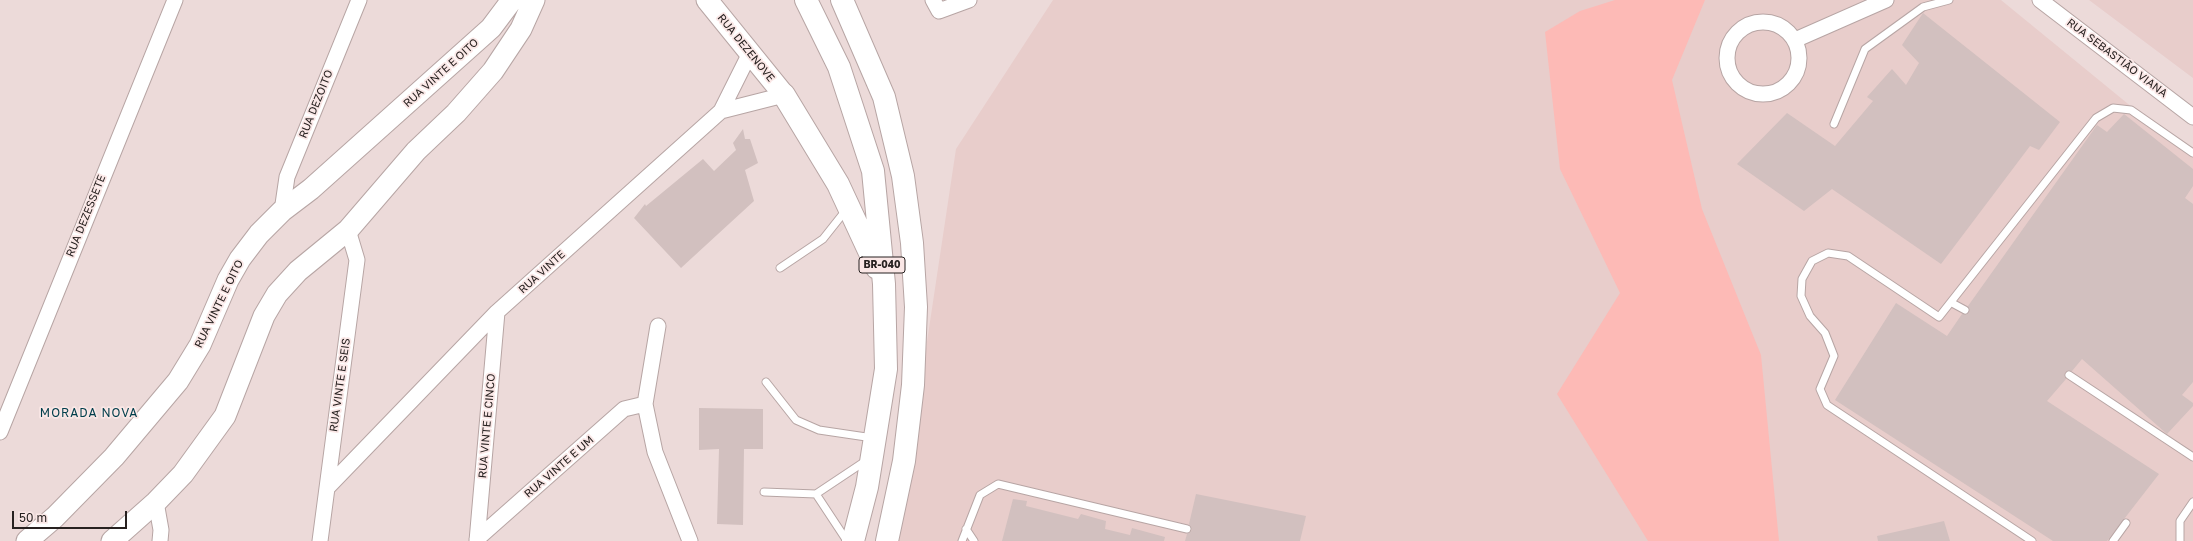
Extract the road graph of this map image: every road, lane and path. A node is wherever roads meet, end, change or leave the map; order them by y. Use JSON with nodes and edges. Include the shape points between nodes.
{"nodes":[{"id":1,"x":175,"y":0,"type":"edge"},
{"id":2,"x":359,"y":0,"type":"edge"},
{"id":3,"x":512,"y":0,"type":"edge"},
{"id":4,"x":534,"y":0,"type":"edge"},
{"id":5,"x":707,"y":0,"type":"edge"},
{"id":6,"x":806,"y":0,"type":"edge"},
{"id":7,"x":842,"y":0,"type":"edge"},
{"id":8,"x":856,"y":0,"type":"edge"},
{"id":9,"x":933,"y":0,"type":"edge"},
{"id":10,"x":969,"y":0,"type":"edge"},
{"id":11,"x":1886,"y":0,"type":"edge"},
{"id":12,"x":1949,"y":0,"type":"edge"},
{"id":13,"x":2040,"y":0,"type":"edge"},
{"id":14,"x":1794,"y":40,"type":"junction"},
{"id":15,"x":750,"y":53,"type":"junction"},
{"id":16,"x":784,"y":95,"type":"junction"},
{"id":17,"x":884,"y":97,"type":"junction"},
{"id":18,"x":721,"y":111,"type":"junction"},
{"id":19,"x":2193,"y":117,"type":"edge"},
{"id":20,"x":1834,"y":124,"type":"dead end"},
{"id":21,"x":2193,"y":153,"type":"edge"},
{"id":22,"x":849,"y":207,"type":"junction"},
{"id":23,"x":282,"y":211,"type":"junction"},
{"id":24,"x":348,"y":230,"type":"junction"},
{"id":25,"x":780,"y":268,"type":"dead end"},
{"id":26,"x":884,"y":284,"type":"junction"},
{"id":27,"x":1952,"y":303,"type":"junction"},
{"id":28,"x":1965,"y":310,"type":"dead end"},
{"id":29,"x":497,"y":312,"type":"junction"},
{"id":30,"x":658,"y":326,"type":"dead end"},
{"id":31,"x":2069,"y":375,"type":"dead end"},
{"id":32,"x":766,"y":382,"type":"dead end"},
{"id":33,"x":645,"y":404,"type":"junction"},
{"id":34,"x":0,"y":432,"type":"edge"},
{"id":35,"x":874,"y":448,"type":"junction"},
{"id":36,"x":2193,"y":457,"type":"edge"},
{"id":37,"x":327,"y":488,"type":"junction"},
{"id":38,"x":764,"y":492,"type":"dead end"},
{"id":39,"x":816,"y":494,"type":"junction"},
{"id":40,"x":156,"y":502,"type":"junction"},
{"id":41,"x":2193,"y":502,"type":"edge"},
{"id":42,"x":2126,"y":523,"type":"dead end"},
{"id":43,"x":966,"y":529,"type":"junction"},
{"id":44,"x":1188,"y":529,"type":"dead end"},
{"id":45,"x":477,"y":540,"type":"edge"},
{"id":46,"x":28,"y":541,"type":"edge"},
{"id":47,"x":112,"y":541,"type":"edge"},
{"id":48,"x":160,"y":541,"type":"edge"},
{"id":49,"x":320,"y":541,"type":"edge"},
{"id":50,"x":690,"y":541,"type":"edge"},
{"id":51,"x":847,"y":541,"type":"edge"},
{"id":52,"x":853,"y":541,"type":"edge"},
{"id":53,"x":887,"y":541,"type":"edge"},
{"id":54,"x":962,"y":541,"type":"edge"},
{"id":55,"x":974,"y":541,"type":"edge"},
{"id":56,"x":2032,"y":541,"type":"edge"},
{"id":57,"x":2113,"y":541,"type":"edge"},
{"id":58,"x":2180,"y":541,"type":"edge"}],
"edges":[{"from":1,"to":34,"type":"street","name":"RUA DEZESSETE"},
{"from":2,"to":23,"type":"street","name":"RUA DEZOITO","via":[[287,177]]},
{"from":3,"to":23,"type":"main road","name":"RUA VINTE E OITO","via":[[491,28],[311,189]]},
{"from":4,"to":24,"type":"main road","via":[[522,29],[493,71],[456,113],[416,151]]},
{"from":5,"to":15,"type":"main road","name":"RUA DEZENOVE"},
{"from":6,"to":26,"type":"highway","number":"BR-040","via":[[839,67],[873,170]]},
{"from":7,"to":17,"type":"highway","number":"BR-040"},
{"from":8,"to":17,"type":"highway"},
{"from":9,"to":10,"type":"street","via":[[939,11]]},
{"from":11,"to":14,"type":"street"},
{"from":12,"to":20,"type":"lane","via":[[1923,7],[1865,49]]},
{"from":13,"to":19,"type":"street","name":"RUA SEBASTIÃO VIANA"},
{"from":14,"to":14,"type":"street","via":[[1787,31],[1771,23],[1753,22],[1742,27],[1733,36],[1726,58],[1728,70],[1734,80],[1754,94],[1778,92],[1788,85],[1799,64],[1799,52]]},
{"from":15,"to":16,"type":"main road","name":"RUA DEZENOVE"},
{"from":15,"to":18,"type":"street"},
{"from":16,"to":18,"type":"street","name":"RUA VINTE"},
{"from":16,"to":22,"type":"highway","via":[[838,184]]},
{"from":17,"to":53,"type":"highway","number":"BR-040","via":[[903,176],[912,243],[916,307],[913,385],[904,462]]},
{"from":18,"to":29,"type":"street","name":"RUA VINTE"},
{"from":21,"to":27,"type":"lane","via":[[2131,110],[2113,108],[2096,118]]},
{"from":22,"to":25,"type":"lane","via":[[823,238]]},
{"from":22,"to":26,"type":"highway"},
{"from":23,"to":46,"type":"main road","name":"RUA VINTE E OITO","via":[[240,259],[228,280],[200,345],[178,381],[114,457]]},
{"from":24,"to":37,"type":"street","name":"RUA VINTE E SEIS","via":[[357,260]]},
{"from":24,"to":40,"type":"main road","via":[[298,271],[277,294],[264,316],[225,416],[183,474]]},
{"from":26,"to":35,"type":"highway","number":"BR-040","via":[[886,369]]},
{"from":27,"to":28,"type":"lane"},
{"from":27,"to":56,"type":"lane","via":[[1939,317],[1848,256],[1828,253],[1812,261],[1802,279],[1801,296],[1810,316],[1825,333],[1834,356],[1820,389],[1827,406]]},
{"from":29,"to":37,"type":"street","name":"RUA VINTE"},
{"from":29,"to":45,"type":"street","name":"RUA VINTE E CINCO"},
{"from":30,"to":33,"type":"street"},
{"from":31,"to":36,"type":"lane"},
{"from":32,"to":35,"type":"lane","via":[[796,420]]},
{"from":33,"to":45,"type":"street","name":"RUA VINTE E UM","via":[[624,409]]},
{"from":33,"to":50,"type":"street","via":[[655,452]]},
{"from":35,"to":39,"type":"lane"},
{"from":35,"to":52,"type":"highway","number":"BR-040"},
{"from":37,"to":49,"type":"street","name":"RUA VINTE E SEIS"},
{"from":38,"to":39,"type":"lane"},
{"from":39,"to":51,"type":"lane"},
{"from":40,"to":47,"type":"main road"},
{"from":40,"to":48,"type":"street","via":[[161,530]]},
{"from":41,"to":58,"type":"lane","via":[[2180,522]]},
{"from":42,"to":57,"type":"lane"},
{"from":43,"to":44,"type":"lane","via":[[980,495],[998,484]]},
{"from":43,"to":54,"type":"lane"},
{"from":43,"to":55,"type":"lane"}]}
